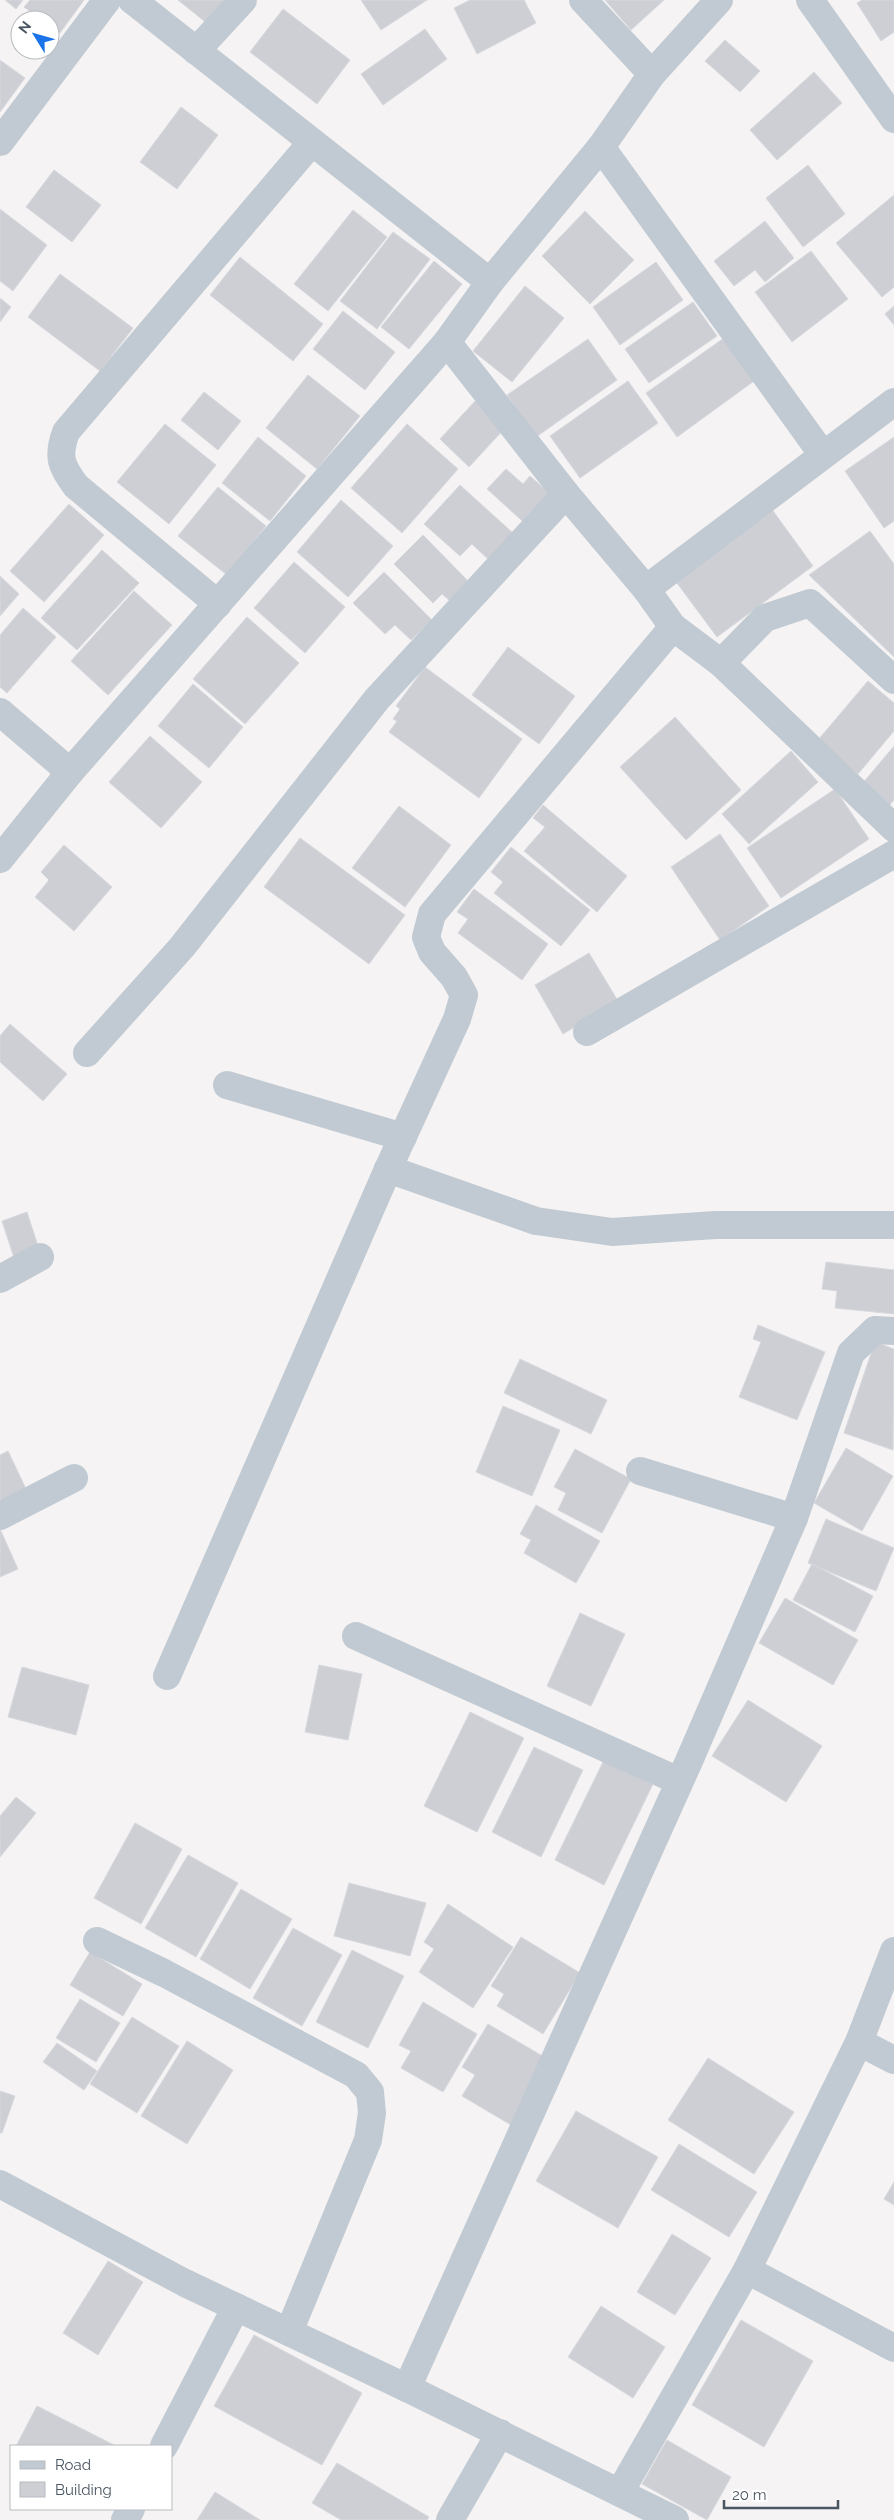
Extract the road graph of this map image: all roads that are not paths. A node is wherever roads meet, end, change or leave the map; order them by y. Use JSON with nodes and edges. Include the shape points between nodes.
{"nodes":[{"id":1,"x":107,"y":0,"type":"edge"},
{"id":2,"x":132,"y":0,"type":"edge"},
{"id":3,"x":243,"y":0,"type":"edge"},
{"id":4,"x":583,"y":0,"type":"edge"},
{"id":5,"x":718,"y":0,"type":"edge"},
{"id":6,"x":810,"y":0,"type":"edge"},
{"id":7,"x":196,"y":50,"type":"junction"},
{"id":8,"x":652,"y":74,"type":"junction"},
{"id":9,"x":894,"y":119,"type":"edge"},
{"id":10,"x":0,"y":142,"type":"edge"},
{"id":11,"x":312,"y":142,"type":"junction"},
{"id":12,"x":601,"y":147,"type":"junction"},
{"id":13,"x":490,"y":282,"type":"junction"},
{"id":14,"x":447,"y":342,"type":"junction"},
{"id":15,"x":894,"y":402,"type":"edge"},
{"id":16,"x":823,"y":455,"type":"junction"},
{"id":17,"x":566,"y":494,"type":"junction"},
{"id":18,"x":646,"y":589,"type":"junction"},
{"id":19,"x":218,"y":604,"type":"junction"},
{"id":20,"x":673,"y":627,"type":"junction"},
{"id":21,"x":721,"y":663,"type":"junction"},
{"id":22,"x":894,"y":680,"type":"edge"},
{"id":23,"x":0,"y":712,"type":"edge"},
{"id":24,"x":70,"y":772,"type":"junction"},
{"id":25,"x":894,"y":828,"type":"edge"},
{"id":26,"x":894,"y":854,"type":"edge"},
{"id":27,"x":0,"y":858,"type":"edge"},
{"id":28,"x":587,"y":1032,"type":"dead end"},
{"id":29,"x":87,"y":1053,"type":"dead end"},
{"id":30,"x":227,"y":1085,"type":"dead end"},
{"id":31,"x":402,"y":1138,"type":"junction"},
{"id":32,"x":388,"y":1169,"type":"junction"},
{"id":33,"x":894,"y":1225,"type":"edge"},
{"id":34,"x":40,"y":1257,"type":"dead end"},
{"id":35,"x":0,"y":1279,"type":"edge"},
{"id":36,"x":894,"y":1331,"type":"edge"},
{"id":37,"x":640,"y":1471,"type":"dead end"},
{"id":38,"x":74,"y":1478,"type":"dead end"},
{"id":39,"x":0,"y":1516,"type":"edge"},
{"id":40,"x":794,"y":1518,"type":"junction"},
{"id":41,"x":356,"y":1636,"type":"dead end"},
{"id":42,"x":167,"y":1676,"type":"dead end"},
{"id":43,"x":679,"y":1781,"type":"junction"},
{"id":44,"x":97,"y":1941,"type":"dead end"},
{"id":45,"x":894,"y":1951,"type":"edge"},
{"id":46,"x":859,"y":2042,"type":"junction"},
{"id":47,"x":894,"y":2060,"type":"edge"},
{"id":48,"x":3,"y":2193,"type":"edge"},
{"id":49,"x":746,"y":2270,"type":"junction"},
{"id":50,"x":236,"y":2307,"type":"junction"},
{"id":51,"x":289,"y":2332,"type":"junction"},
{"id":52,"x":894,"y":2348,"type":"edge"},
{"id":53,"x":407,"y":2388,"type":"junction"},
{"id":54,"x":500,"y":2433,"type":"junction"},
{"id":55,"x":165,"y":2445,"type":"edge"},
{"id":56,"x":620,"y":2492,"type":"junction"},
{"id":57,"x":450,"y":2520,"type":"edge"},
{"id":58,"x":676,"y":2520,"type":"edge"}],
"edges":[{"from":1,"to":10,"type":"street"},
{"from":2,"to":7,"type":"street"},
{"from":3,"to":7,"type":"street"},
{"from":4,"to":8,"type":"street"},
{"from":5,"to":8,"type":"street"},
{"from":6,"to":9,"type":"street"},
{"from":7,"to":11,"type":"street"},
{"from":8,"to":12,"type":"street"},
{"from":11,"to":13,"type":"street"},
{"from":11,"to":19,"type":"street","via":[[66,432],[61,447],[62,467],[76,486]]},
{"from":12,"to":13,"type":"street"},
{"from":12,"to":16,"type":"street"},
{"from":13,"to":14,"type":"street"},
{"from":14,"to":17,"type":"street"},
{"from":14,"to":19,"type":"street"},
{"from":15,"to":16,"type":"street"},
{"from":16,"to":18,"type":"street"},
{"from":17,"to":18,"type":"street"},
{"from":17,"to":29,"type":"street","via":[[377,699],[182,947]]},
{"from":18,"to":20,"type":"street"},
{"from":19,"to":24,"type":"street"},
{"from":20,"to":21,"type":"street"},
{"from":20,"to":31,"type":"street","via":[[432,914],[426,937],[432,952],[454,977],[464,995],[457,1019]]},
{"from":21,"to":22,"type":"street","via":[[764,618],[810,603]]},
{"from":21,"to":25,"type":"street"},
{"from":23,"to":24,"type":"street"},
{"from":24,"to":27,"type":"street"},
{"from":26,"to":28,"type":"street"},
{"from":30,"to":31,"type":"street"},
{"from":31,"to":32,"type":"street"},
{"from":32,"to":33,"type":"street","via":[[536,1221],[612,1232],[715,1225]]},
{"from":32,"to":42,"type":"street"},
{"from":34,"to":35,"type":"street"},
{"from":36,"to":40,"type":"street","via":[[875,1330],[851,1353]]},
{"from":37,"to":40,"type":"street"},
{"from":38,"to":39,"type":"street"},
{"from":40,"to":43,"type":"street"},
{"from":41,"to":43,"type":"street"},
{"from":43,"to":53,"type":"street"},
{"from":44,"to":51,"type":"street","via":[[356,2075],[370,2092],[372,2113],[368,2140]]},
{"from":45,"to":46,"type":"street"},
{"from":46,"to":47,"type":"street"},
{"from":46,"to":49,"type":"street"},
{"from":48,"to":50,"type":"street"},
{"from":49,"to":52,"type":"street"},
{"from":49,"to":56,"type":"street"},
{"from":50,"to":51,"type":"street"},
{"from":50,"to":55,"type":"street"},
{"from":51,"to":53,"type":"street"},
{"from":53,"to":54,"type":"street"},
{"from":54,"to":56,"type":"street"},
{"from":54,"to":57,"type":"street"},
{"from":56,"to":58,"type":"street"}]}
